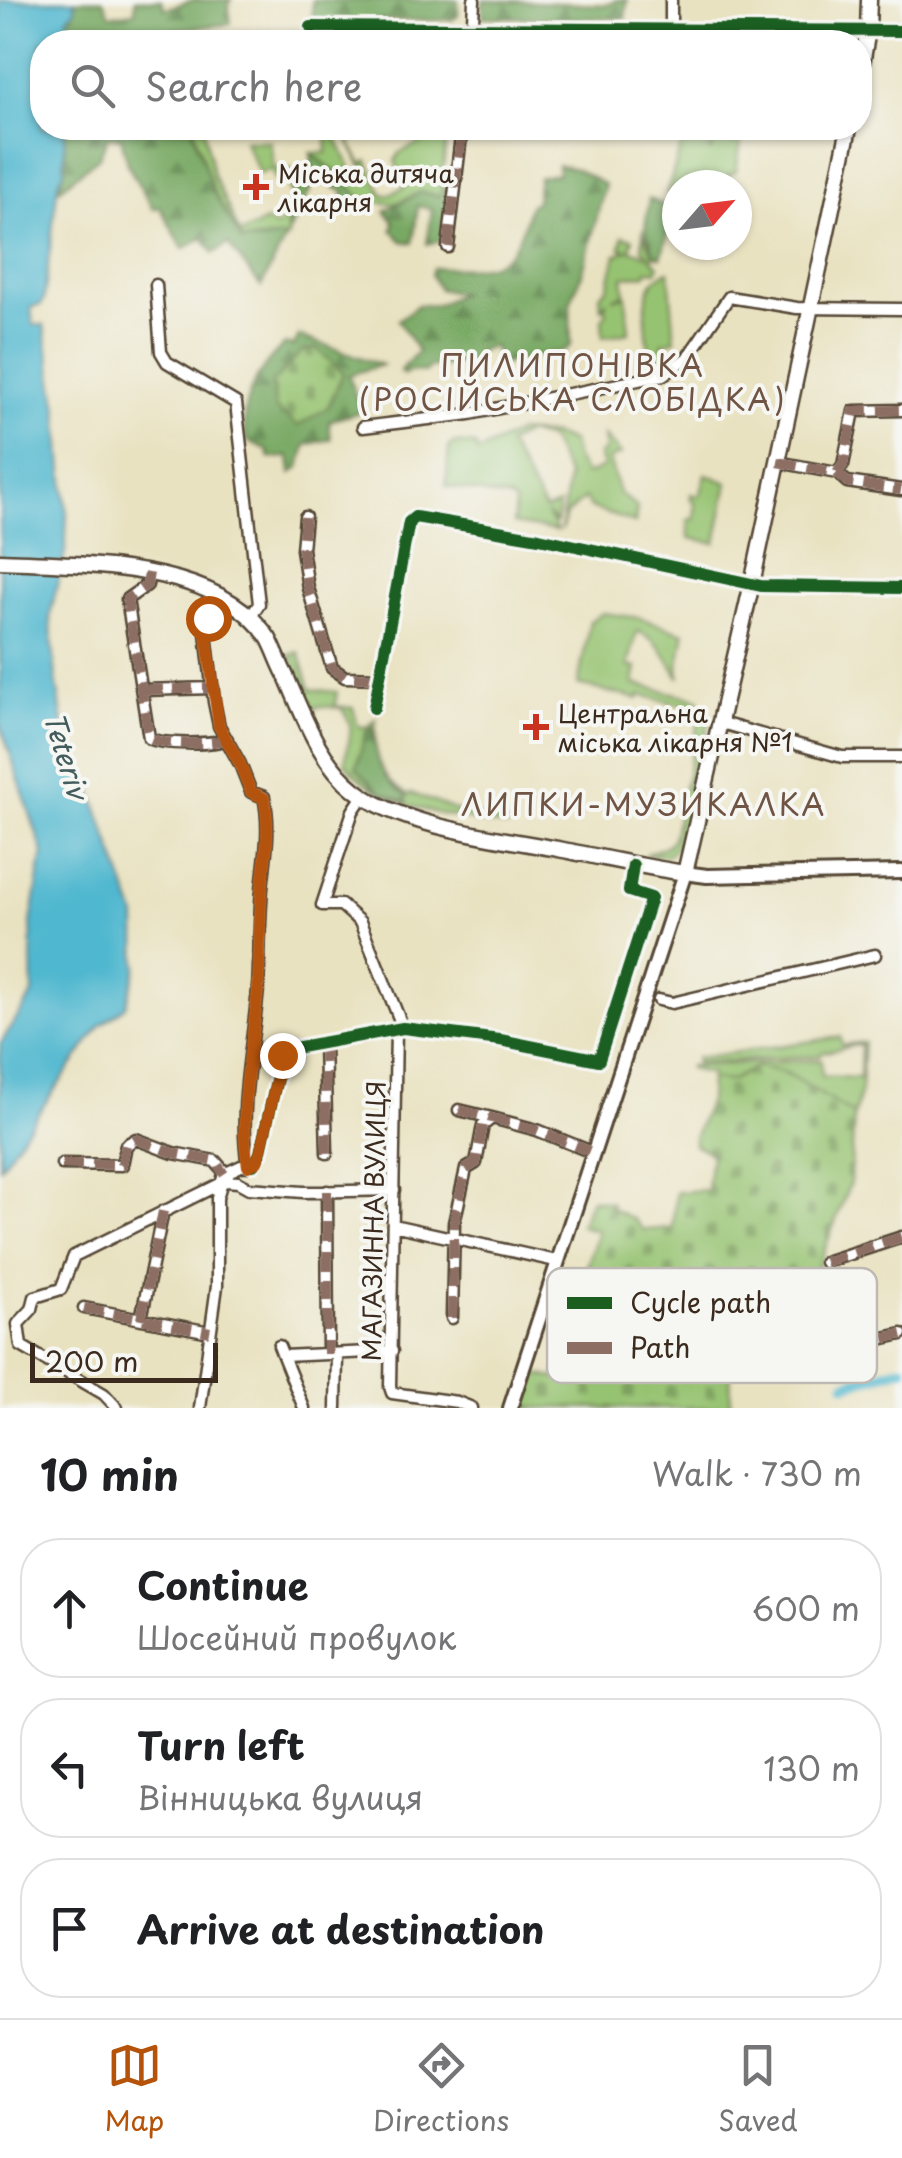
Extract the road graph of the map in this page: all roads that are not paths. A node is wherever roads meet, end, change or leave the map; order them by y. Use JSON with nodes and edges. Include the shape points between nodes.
{"nodes":[{"id":1,"x":474,"y":0,"type":"edge"},
{"id":2,"x":671,"y":0,"type":"edge"},
{"id":3,"x":866,"y":0,"type":"edge"},
{"id":4,"x":311,"y":28,"type":"dead end"},
{"id":5,"x":474,"y":28,"type":"junction"},
{"id":6,"x":670,"y":28,"type":"junction"},
{"id":7,"x":866,"y":30,"type":"joint"},
{"id":8,"x":872,"y":30,"type":"edge"},
{"id":9,"x":902,"y":31,"type":"edge"},
{"id":10,"x":461,"y":140,"type":"edge"},
{"id":11,"x":845,"y":140,"type":"edge"},
{"id":12,"x":448,"y":247,"type":"dead end"},
{"id":13,"x":156,"y":285,"type":"dead end"},
{"id":14,"x":810,"y":308,"type":"junction"},
{"id":15,"x":902,"y":309,"type":"edge"},
{"id":16,"x":902,"y":410,"type":"edge"},
{"id":17,"x":363,"y":427,"type":"dead end"},
{"id":18,"x":778,"y":462,"type":"junction"},
{"id":19,"x":838,"y":473,"type":"junction"},
{"id":20,"x":901,"y":490,"type":"edge"},
{"id":21,"x":305,"y":517,"type":"dead end"},
{"id":22,"x":0,"y":561,"type":"edge"},
{"id":23,"x":150,"y":573,"type":"junction"},
{"id":24,"x":750,"y":584,"type":"junction"},
{"id":25,"x":902,"y":588,"type":"edge"},
{"id":26,"x":216,"y":596,"type":"junction"},
{"id":27,"x":250,"y":618,"type":"junction"},
{"id":28,"x":380,"y":678,"type":"junction"},
{"id":29,"x":213,"y":688,"type":"junction"},
{"id":30,"x":142,"y":690,"type":"junction"},
{"id":31,"x":374,"y":708,"type":"dead end"},
{"id":32,"x":721,"y":723,"type":"junction"},
{"id":33,"x":227,"y":739,"type":"junction"},
{"id":34,"x":902,"y":758,"type":"edge"},
{"id":35,"x":363,"y":796,"type":"junction"},
{"id":36,"x":633,"y":864,"type":"junction"},
{"id":37,"x":902,"y":872,"type":"edge"},
{"id":38,"x":683,"y":873,"type":"junction"},
{"id":39,"x":874,"y":954,"type":"dead end"},
{"id":40,"x":659,"y":1000,"type":"dead end"},
{"id":41,"x":399,"y":1028,"type":"junction"},
{"id":42,"x":324,"y":1043,"type":"junction"},
{"id":43,"x":459,"y":1110,"type":"dead end"},
{"id":44,"x":492,"y":1118,"type":"junction"},
{"id":45,"x":589,"y":1151,"type":"junction"},
{"id":46,"x":327,"y":1153,"type":"dead end"},
{"id":47,"x":62,"y":1164,"type":"dead end"},
{"id":48,"x":251,"y":1165,"type":"junction"},
{"id":49,"x":222,"y":1179,"type":"junction"},
{"id":50,"x":255,"y":1188,"type":"junction"},
{"id":51,"x":394,"y":1190,"type":"junction"},
{"id":52,"x":327,"y":1191,"type":"junction"},
{"id":53,"x":163,"y":1211,"type":"junction"},
{"id":54,"x":394,"y":1225,"type":"junction"},
{"id":55,"x":902,"y":1237,"type":"edge"},
{"id":56,"x":456,"y":1238,"type":"junction"},
{"id":57,"x":554,"y":1261,"type":"junction"},
{"id":58,"x":826,"y":1262,"type":"dead end"},
{"id":59,"x":552,"y":1268,"type":"edge"},
{"id":60,"x":547,"y":1283,"type":"edge"},
{"id":61,"x":84,"y":1308,"type":"dead end"},
{"id":62,"x":452,"y":1318,"type":"dead end"},
{"id":63,"x":142,"y":1319,"type":"junction"},
{"id":64,"x":210,"y":1332,"type":"junction"},
{"id":65,"x":902,"y":1334,"type":"edge"},
{"id":66,"x":884,"y":1338,"type":"dead end"},
{"id":67,"x":392,"y":1351,"type":"junction"},
{"id":68,"x":333,"y":1354,"type":"junction"},
{"id":69,"x":116,"y":1408,"type":"edge"},
{"id":70,"x":200,"y":1408,"type":"edge"},
{"id":71,"x":304,"y":1408,"type":"edge"},
{"id":72,"x":336,"y":1408,"type":"edge"},
{"id":73,"x":472,"y":1408,"type":"edge"},
{"id":74,"x":507,"y":1408,"type":"edge"}],
"edges":[{"from":1,"to":5,"type":"street"},
{"from":2,"to":6,"type":"street"},
{"from":3,"to":7,"type":"highway"},
{"from":4,"to":5,"type":"street"},
{"from":5,"to":6,"type":"street"},
{"from":6,"to":7,"type":"street"},
{"from":8,"to":9,"type":"street"},
{"from":10,"to":12,"type":"street"},
{"from":11,"to":14,"type":"highway"},
{"from":13,"to":27,"type":"street","via":[[167,362],[236,402],[260,604]]},
{"from":14,"to":15,"type":"street"},
{"from":14,"to":17,"type":"street","via":[[729,297],[687,358],[662,375],[470,414]]},
{"from":14,"to":18,"type":"highway"},
{"from":14,"to":24,"type":"highway"},
{"from":16,"to":19,"type":"street","via":[[854,410]]},
{"from":18,"to":19,"type":"street"},
{"from":18,"to":24,"type":"highway"},
{"from":19,"to":20,"type":"street","via":[[848,482]]},
{"from":21,"to":28,"type":"street","via":[[308,588],[332,668],[345,677]]},
{"from":22,"to":23,"type":"highway"},
{"from":23,"to":26,"type":"highway"},
{"from":23,"to":30,"type":"street","via":[[147,585],[127,599]]},
{"from":24,"to":25,"type":"street"},
{"from":24,"to":28,"type":"street","via":[[412,518]]},
{"from":24,"to":32,"type":"highway"},
{"from":24,"to":38,"type":"highway"},
{"from":26,"to":27,"type":"highway"},
{"from":26,"to":29,"type":"street","via":[[206,633]]},
{"from":27,"to":35,"type":"highway","via":[[268,637],[324,757]]},
{"from":28,"to":31,"type":"street"},
{"from":29,"to":30,"type":"street"},
{"from":29,"to":33,"type":"street"},
{"from":30,"to":33,"type":"street","via":[[154,742]]},
{"from":32,"to":34,"type":"street","via":[[842,757]]},
{"from":32,"to":38,"type":"highway"},
{"from":33,"to":48,"type":"street","via":[[267,812],[247,1086],[245,1146]]},
{"from":35,"to":36,"type":"highway","via":[[401,815]]},
{"from":35,"to":41,"type":"street","via":[[322,906],[342,905],[360,922]]},
{"from":36,"to":38,"type":"highway"},
{"from":36,"to":41,"type":"street","via":[[629,891],[651,898],[599,1060]]},
{"from":37,"to":38,"type":"main road"},
{"from":38,"to":45,"type":"main road"},
{"from":38,"to":57,"type":"main road"},
{"from":39,"to":40,"type":"street","via":[[701,997]]},
{"from":41,"to":42,"type":"street"},
{"from":41,"to":51,"type":"street","name":"МАГАЗИННА ВУЛИЦЯ"},
{"from":42,"to":46,"type":"street"},
{"from":42,"to":48,"type":"street","via":[[282,1055],[260,1154]]},
{"from":43,"to":44,"type":"street"},
{"from":44,"to":45,"type":"street"},
{"from":44,"to":56,"type":"street","via":[[483,1125],[476,1163],[466,1168]]},
{"from":45,"to":57,"type":"main road"},
{"from":47,"to":49,"type":"street","via":[[122,1165],[126,1145],[136,1139],[215,1161]]},
{"from":48,"to":49,"type":"street"},
{"from":48,"to":50,"type":"street"},
{"from":49,"to":50,"type":"street"},
{"from":49,"to":53,"type":"street"},
{"from":49,"to":64,"type":"street"},
{"from":50,"to":52,"type":"street"},
{"from":51,"to":52,"type":"street"},
{"from":51,"to":54,"type":"street","name":"МАГАЗИННА ВУЛИЦЯ"},
{"from":52,"to":68,"type":"street"},
{"from":53,"to":63,"type":"street"},
{"from":53,"to":69,"type":"street","via":[[74,1256],[61,1289],[35,1297],[18,1324],[22,1346],[104,1394]]},
{"from":54,"to":56,"type":"street"},
{"from":54,"to":67,"type":"street","name":"МАГАЗИННА ВУЛИЦЯ"},
{"from":55,"to":58,"type":"street"},
{"from":56,"to":57,"type":"street"},
{"from":56,"to":62,"type":"street"},
{"from":57,"to":59,"type":"main road"},
{"from":60,"to":74,"type":"main road"},
{"from":61,"to":63,"type":"street"},
{"from":63,"to":64,"type":"street"},
{"from":64,"to":70,"type":"street"},
{"from":65,"to":66,"type":"street"},
{"from":67,"to":68,"type":"street"},
{"from":67,"to":73,"type":"street","name":"МАГАЗИННА ВУЛИЦЯ","via":[[392,1393]]},
{"from":68,"to":71,"type":"street","via":[[281,1351]]},
{"from":68,"to":72,"type":"street"}]}
